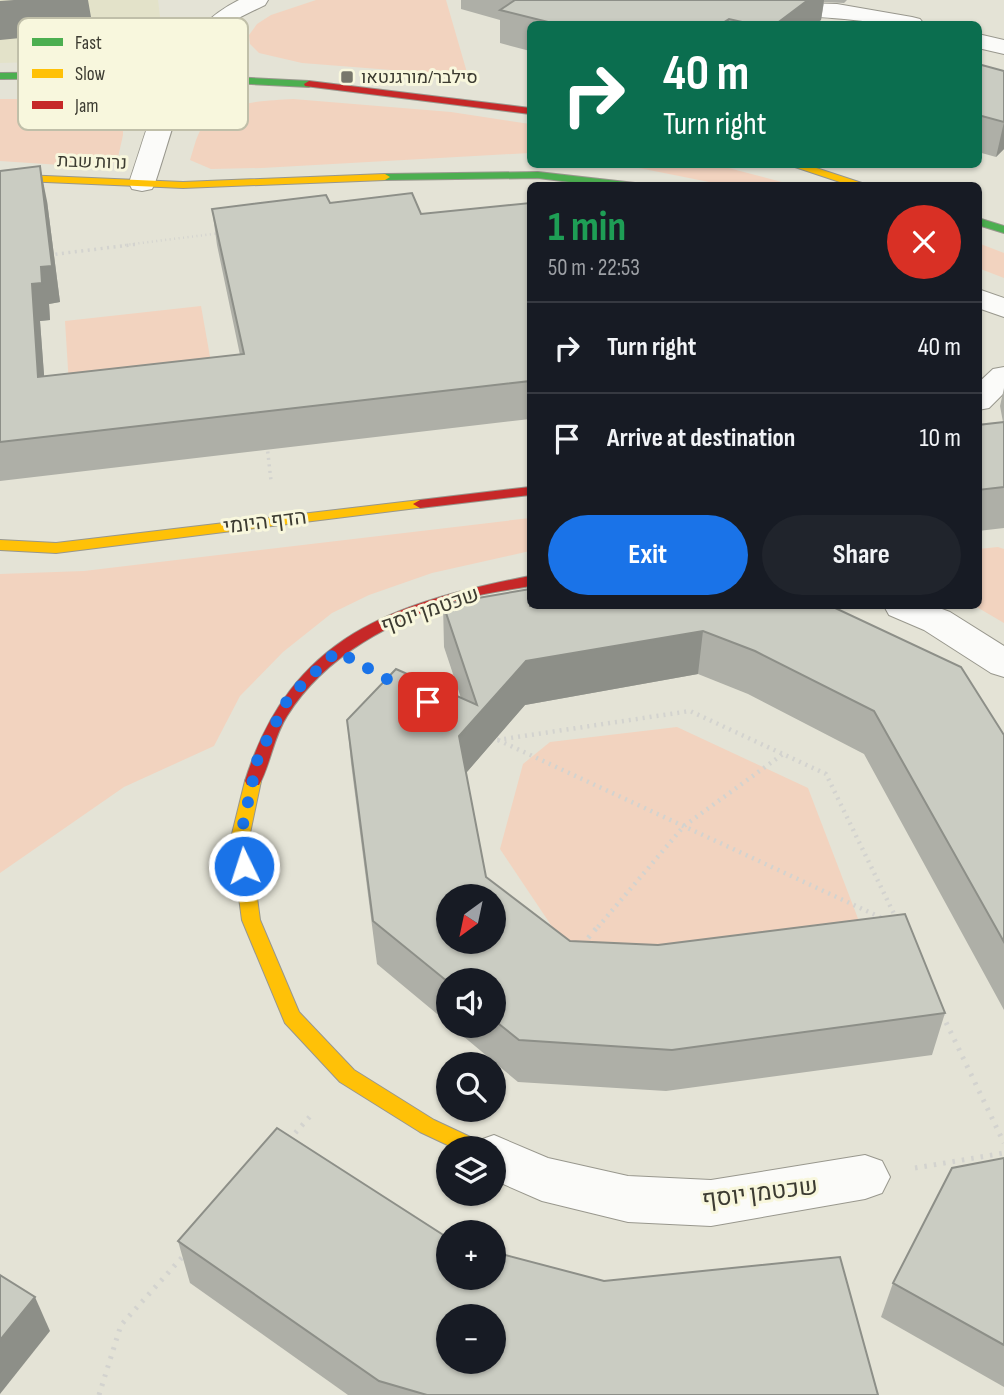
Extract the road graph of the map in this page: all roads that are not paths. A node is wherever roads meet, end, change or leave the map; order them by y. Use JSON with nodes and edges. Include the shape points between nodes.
{"nodes":[{"id":1,"x":257,"y":0,"type":"edge"},
{"id":2,"x":689,"y":0,"type":"edge"},
{"id":3,"x":225,"y":18,"type":"edge"},
{"id":4,"x":896,"y":21,"type":"edge"},
{"id":5,"x":0,"y":76,"type":"edge"},
{"id":6,"x":18,"y":76,"type":"edge"},
{"id":7,"x":248,"y":81,"type":"edge"},
{"id":8,"x":527,"y":111,"type":"edge"},
{"id":9,"x":162,"y":130,"type":"edge"},
{"id":10,"x":805,"y":168,"type":"edge"},
{"id":11,"x":0,"y":177,"type":"edge"},
{"id":12,"x":614,"y":182,"type":"edge"},
{"id":13,"x":852,"y":182,"type":"edge"},
{"id":14,"x":142,"y":183,"type":"junction"},
{"id":15,"x":982,"y":222,"type":"edge"},
{"id":16,"x":1004,"y":230,"type":"edge"},
{"id":17,"x":982,"y":300,"type":"edge"},
{"id":18,"x":1004,"y":308,"type":"edge"},
{"id":19,"x":1004,"y":376,"type":"edge"},
{"id":20,"x":982,"y":397,"type":"edge"},
{"id":21,"x":527,"y":491,"type":"edge"},
{"id":22,"x":0,"y":545,"type":"edge"},
{"id":23,"x":527,"y":582,"type":"edge"},
{"id":24,"x":909,"y":609,"type":"edge"},
{"id":25,"x":1004,"y":664,"type":"edge"},
{"id":26,"x":448,"y":1136,"type":"edge"},
{"id":27,"x":506,"y":1162,"type":"edge"},
{"id":28,"x":865,"y":1177,"type":"road end"}],
"edges":[{"from":1,"to":3,"type":"street"},
{"from":2,"to":4,"type":"street","via":[[850,12]]},
{"from":5,"to":6,"type":"street"},
{"from":7,"to":8,"type":"street","via":[[378,90]]},
{"from":9,"to":14,"type":"street"},
{"from":10,"to":13,"type":"street"},
{"from":11,"to":14,"type":"street","name":"נרות שבת"},
{"from":12,"to":14,"type":"street","via":[[529,173],[241,184]]},
{"from":15,"to":16,"type":"street"},
{"from":17,"to":18,"type":"street"},
{"from":19,"to":20,"type":"street"},
{"from":21,"to":22,"type":"street","name":"הדף היומי","via":[[56,548]]},
{"from":23,"to":26,"type":"street","name":"שכטמן יוסף","via":[[456,596],[387,621],[337,651],[289,697],[258,757],[240,838],[251,920],[292,1017],[347,1076]]},
{"from":24,"to":25,"type":"street","via":[[937,621]]},
{"from":27,"to":28,"type":"street","name":"שכטמן יוסף","via":[[542,1179],[628,1199],[711,1203]]}]}
